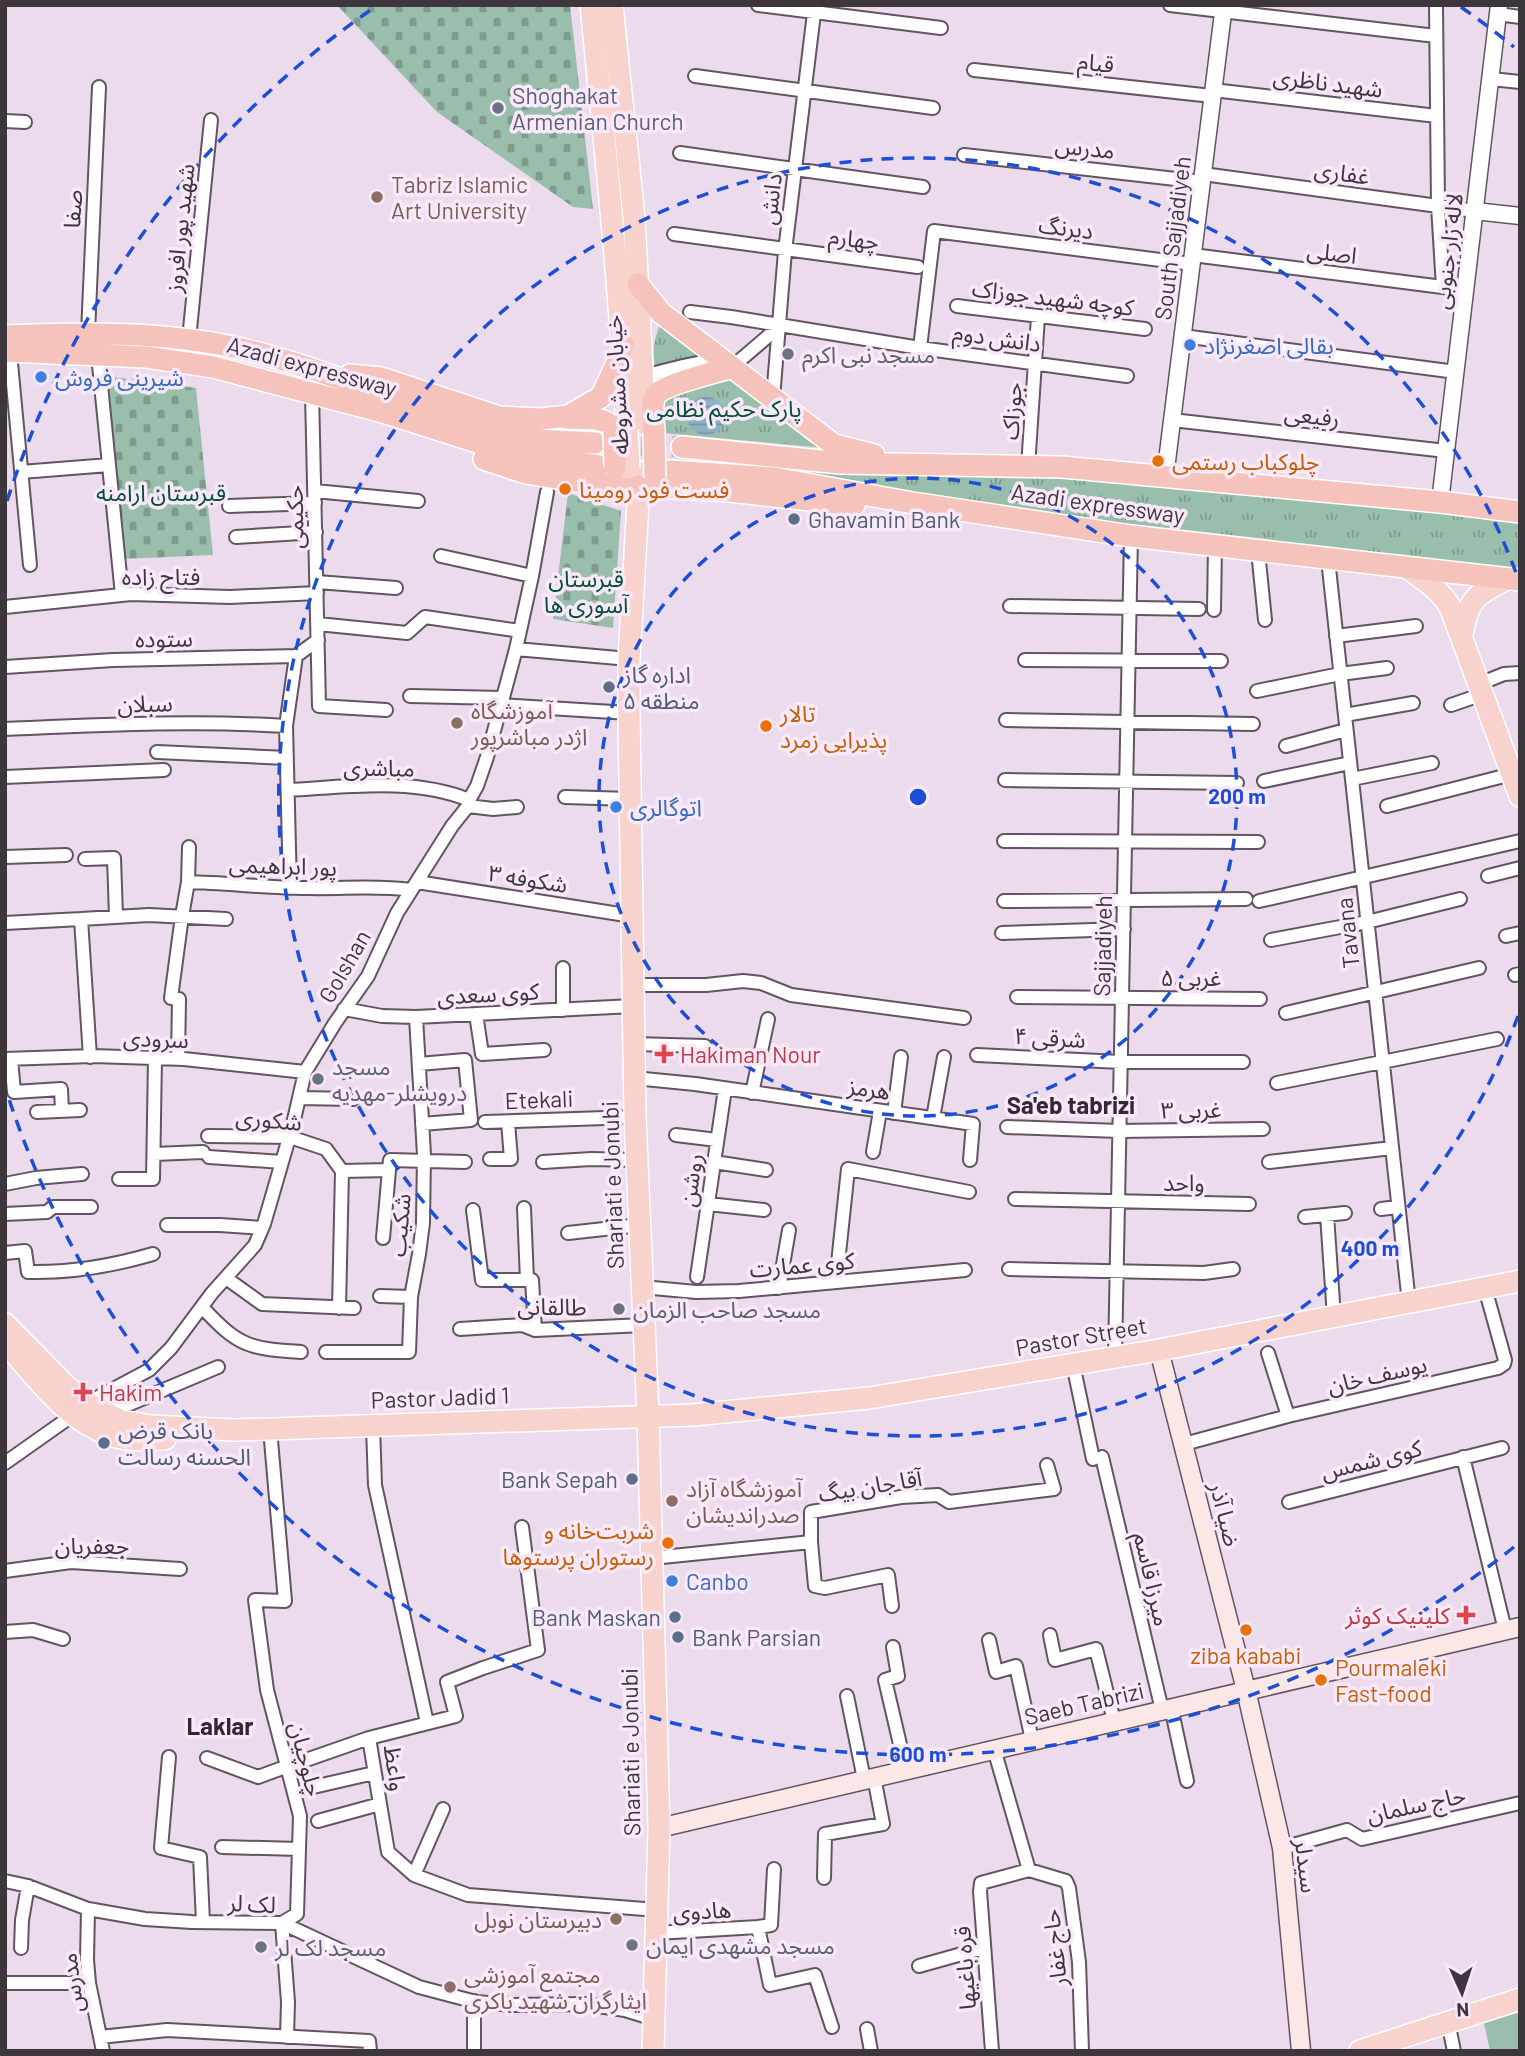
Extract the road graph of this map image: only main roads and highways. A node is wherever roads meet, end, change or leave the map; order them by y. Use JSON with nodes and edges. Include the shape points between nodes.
{"nodes":[{"id":1,"x":591,"y":5,"type":"edge"},
{"id":2,"x":612,"y":5,"type":"edge"},
{"id":3,"x":638,"y":284,"type":"junction"},
{"id":4,"x":5,"y":322,"type":"edge"},
{"id":5,"x":83,"y":333,"type":"junction"},
{"id":6,"x":5,"y":335,"type":"edge"},
{"id":7,"x":623,"y":344,"type":"junction"},
{"id":8,"x":7,"y":359,"type":"edge"},
{"id":9,"x":732,"y":367,"type":"junction"},
{"id":10,"x":324,"y":372,"type":"junction"},
{"id":11,"x":555,"y":417,"type":"junction"},
{"id":12,"x":635,"y":431,"type":"junction"},
{"id":13,"x":595,"y":443,"type":"tunnel mouth"},
{"id":14,"x":682,"y":447,"type":"tunnel mouth"},
{"id":15,"x":913,"y":464,"type":"junction"},
{"id":16,"x":633,"y":475,"type":"junction"},
{"id":17,"x":1520,"y":512,"type":"edge"},
{"id":18,"x":1409,"y":569,"type":"junction"},
{"id":19,"x":1513,"y":580,"type":"edge"},
{"id":20,"x":1462,"y":635,"type":"junction"},
{"id":21,"x":1520,"y":796,"type":"edge"},
{"id":22,"x":1520,"y":1281,"type":"edge"},
{"id":23,"x":5,"y":1324,"type":"edge"},
{"id":24,"x":5,"y":1343,"type":"edge"},
{"id":25,"x":1158,"y":1350,"type":"junction"},
{"id":26,"x":80,"y":1409,"type":"junction"},
{"id":27,"x":648,"y":1416,"type":"junction"},
{"id":28,"x":1512,"y":1628,"type":"edge"},
{"id":29,"x":1246,"y":1690,"type":"junction"},
{"id":30,"x":659,"y":1828,"type":"junction"},
{"id":31,"x":1520,"y":1999,"type":"edge"},
{"id":32,"x":653,"y":2051,"type":"edge"},
{"id":33,"x":1301,"y":2051,"type":"edge"},
{"id":34,"x":1360,"y":2051,"type":"edge"}],
"edges":[{"from":1,"to":7,"type":"main road","name":"خیابان مشروطه"},
{"from":2,"to":3,"type":"main road","name":"خیابان مشروطه"},
{"from":3,"to":9,"type":"highway","via":[[661,313]]},
{"from":3,"to":12,"type":"main road","name":"خیابان مشروطه","via":[[643,388]]},
{"from":4,"to":5,"type":"highway"},
{"from":5,"to":6,"type":"highway","name":"Azadi expressway"},
{"from":5,"to":10,"type":"highway","name":"Azadi expressway","via":[[173,336],[235,347]]},
{"from":7,"to":11,"type":"highway","via":[[601,397],[568,416]]},
{"from":7,"to":12,"type":"main road","name":"خیابان مشروطه"},
{"from":8,"to":16,"type":"highway","name":"Azadi expressway","via":[[89,355],[213,367],[383,412],[515,454]]},
{"from":9,"to":12,"type":"highway","via":[[665,387]]},
{"from":9,"to":15,"type":"highway","via":[[834,445]]},
{"from":10,"to":11,"type":"highway","via":[[380,378],[499,417]]},
{"from":10,"to":13,"type":"highway","name":"Azadi expressway","via":[[489,430]]},
{"from":11,"to":12,"type":"highway","via":[[605,421]]},
{"from":12,"to":16,"type":"highway","bridge":true},
{"from":12,"to":16,"type":"highway","bridge":true},
{"from":14,"to":15,"type":"highway","name":"Azadi expressway","via":[[840,463]]},
{"from":15,"to":17,"type":"highway","name":"Azadi expressway","via":[[1062,467]]},
{"from":16,"to":18,"type":"highway","name":"Azadi expressway","via":[[774,478],[1131,536]]},
{"from":16,"to":27,"type":"main road","name":"Shariati e Jonubi","via":[[629,713],[634,1078]]},
{"from":18,"to":19,"type":"highway","name":"Azadi expressway"},
{"from":18,"to":20,"type":"main road","via":[[1445,598]]},
{"from":19,"to":20,"type":"main road","via":[[1483,591],[1471,602]]},
{"from":20,"to":21,"type":"main road"},
{"from":22,"to":25,"type":"main road","name":"Pastor Street"},
{"from":23,"to":26,"type":"main road","name":"Pastor Jadid 1","via":[[67,1387]]},
{"from":24,"to":26,"type":"main road","name":"Pastor Jadid 1"},
{"from":25,"to":27,"type":"main road","name":"Pastor Street","via":[[869,1398]]},
{"from":25,"to":29,"type":"main road","name":"ضیا آذر"},
{"from":26,"to":27,"type":"main road","name":"Pastor Jadid 1","via":[[135,1425],[233,1430]]},
{"from":27,"to":30,"type":"main road","name":"Shariati e Jonubi"},
{"from":28,"to":29,"type":"main road","name":"Saeb Tabrizi"},
{"from":29,"to":30,"type":"main road","name":"Saeb Tabrizi"},
{"from":29,"to":33,"type":"main road","name":"سیدلر","via":[[1282,1848]]},
{"from":30,"to":32,"type":"main road","name":"Shariati e Jonubi"},
{"from":31,"to":34,"type":"main road"}]}
